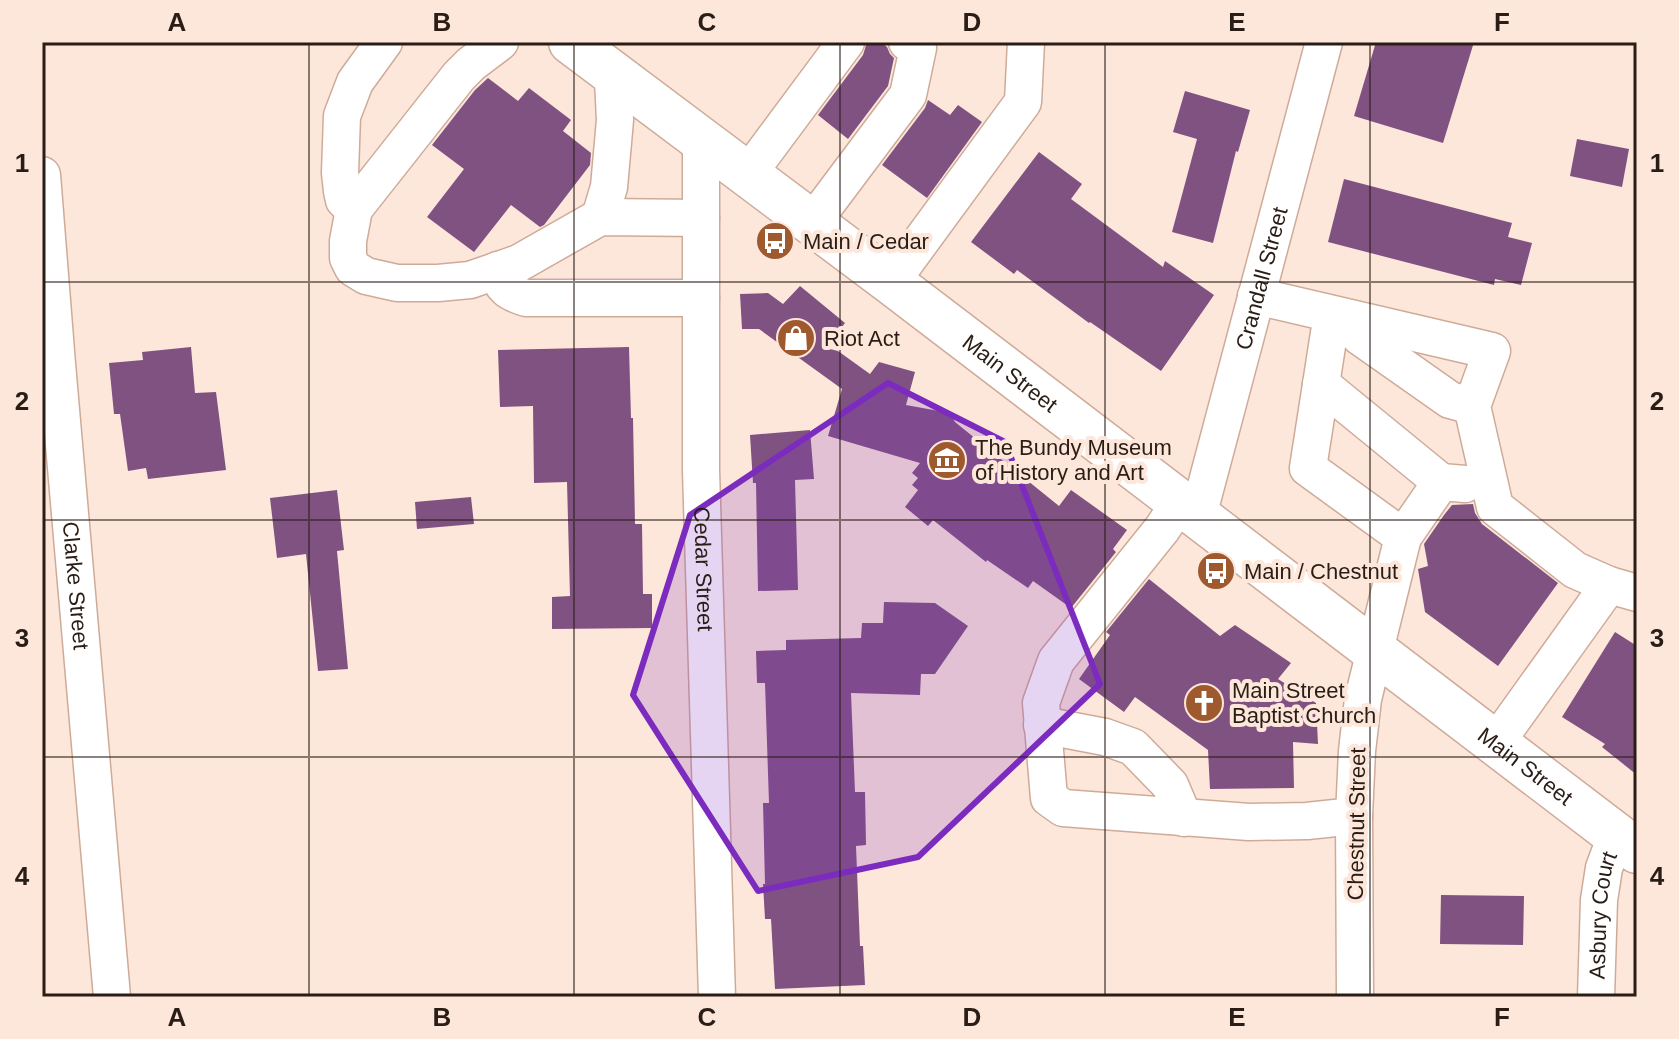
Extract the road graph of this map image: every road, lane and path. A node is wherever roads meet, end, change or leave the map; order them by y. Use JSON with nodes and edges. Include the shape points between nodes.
{"nodes":[{"id":1,"x":384,"y":42,"type":"edge"},
{"id":2,"x":500,"y":42,"type":"edge"},
{"id":3,"x":571,"y":42,"type":"edge"},
{"id":4,"x":846,"y":42,"type":"edge"},
{"id":5,"x":907,"y":42,"type":"edge"},
{"id":6,"x":1026,"y":42,"type":"edge"},
{"id":7,"x":1324,"y":42,"type":"edge"},
{"id":8,"x":607,"y":68,"type":"junction"},
{"id":9,"x":701,"y":139,"type":"junction"},
{"id":10,"x":748,"y":174,"type":"junction"},
{"id":11,"x":42,"y":175,"type":"edge"},
{"id":12,"x":354,"y":209,"type":"junction"},
{"id":13,"x":600,"y":217,"type":"junction"},
{"id":14,"x":701,"y":218,"type":"junction"},
{"id":15,"x":812,"y":223,"type":"junction"},
{"id":16,"x":498,"y":270,"type":"junction"},
{"id":17,"x":891,"y":282,"type":"junction"},
{"id":18,"x":1256,"y":296,"type":"junction"},
{"id":19,"x":701,"y":298,"type":"junction"},
{"id":20,"x":1342,"y":316,"type":"junction"},
{"id":21,"x":49,"y":365,"type":"edge"},
{"id":22,"x":1321,"y":384,"type":"junction"},
{"id":23,"x":1472,"y":406,"type":"junction"},
{"id":24,"x":1441,"y":482,"type":"junction"},
{"id":25,"x":1490,"y":487,"type":"junction"},
{"id":26,"x":1189,"y":509,"type":"junction"},
{"id":27,"x":1403,"y":537,"type":"junction"},
{"id":28,"x":1623,"y":589,"type":"edge"},
{"id":29,"x":1374,"y":652,"type":"junction"},
{"id":30,"x":1042,"y":725,"type":"junction"},
{"id":31,"x":1495,"y":744,"type":"junction"},
{"id":32,"x":1354,"y":816,"type":"junction"},
{"id":33,"x":1184,"y":818,"type":"junction"},
{"id":34,"x":1626,"y":843,"type":"edge"},
{"id":35,"x":112,"y":997,"type":"edge"},
{"id":36,"x":717,"y":997,"type":"edge"},
{"id":37,"x":1355,"y":997,"type":"edge"},
{"id":38,"x":1596,"y":997,"type":"edge"}],
"edges":[{"from":1,"to":12,"type":"street","via":[[355,82],[342,116],[342,191]]},
{"from":2,"to":12,"type":"street","via":[[459,76]]},
{"from":3,"to":8,"type":"main road","name":"Main Street"},
{"from":4,"to":10,"type":"street"},
{"from":5,"to":15,"type":"street","via":[[918,48],[908,95]]},
{"from":6,"to":17,"type":"street","via":[[1023,102]]},
{"from":7,"to":18,"type":"street","name":"Crandall Street"},
{"from":8,"to":9,"type":"main road","name":"Main Street"},
{"from":8,"to":13,"type":"street","via":[[613,80],[615,120],[609,187]]},
{"from":9,"to":10,"type":"main road","name":"Main Street"},
{"from":9,"to":14,"type":"street","name":"Cedar Street"},
{"from":10,"to":15,"type":"main road","name":"Main Street"},
{"from":11,"to":21,"type":"street","name":"Clarke Street"},
{"from":12,"to":16,"type":"street","via":[[348,258],[366,276],[438,283]]},
{"from":13,"to":14,"type":"street"},
{"from":13,"to":16,"type":"street"},
{"from":14,"to":19,"type":"street","name":"Cedar Street"},
{"from":15,"to":17,"type":"main road","name":"Main Street"},
{"from":16,"to":19,"type":"street","via":[[502,286],[526,298]]},
{"from":17,"to":26,"type":"main road","name":"Main Street"},
{"from":18,"to":20,"type":"street"},
{"from":18,"to":26,"type":"street","name":"Crandall Street"},
{"from":19,"to":36,"type":"street","name":"Cedar Street"},
{"from":20,"to":22,"type":"street"},
{"from":20,"to":23,"type":"street","via":[[1359,336],[1450,400]]},
{"from":20,"to":23,"type":"street","via":[[1492,351]]},
{"from":21,"to":35,"type":"street","name":"Clarke Street"},
{"from":22,"to":24,"type":"street"},
{"from":22,"to":27,"type":"street","via":[[1308,468]]},
{"from":23,"to":25,"type":"street"},
{"from":24,"to":25,"type":"street"},
{"from":24,"to":27,"type":"street"},
{"from":25,"to":28,"type":"street","via":[[1495,507],[1575,570]]},
{"from":26,"to":29,"type":"main road","name":"Main Street"},
{"from":26,"to":30,"type":"street","name":"Crandall Street","via":[[1162,529],[1056,661],[1041,703]]},
{"from":27,"to":29,"type":"street","name":"Chestnut Street"},
{"from":28,"to":31,"type":"street"},
{"from":29,"to":31,"type":"main road","name":"Main Street"},
{"from":29,"to":32,"type":"street","name":"Chestnut Street","via":[[1358,738]]},
{"from":30,"to":33,"type":"street","via":[[1133,747],[1170,785]]},
{"from":30,"to":33,"type":"street","name":"Crandall Street","via":[[1049,798],[1063,808]]},
{"from":31,"to":34,"type":"main road","name":"Main Street"},
{"from":32,"to":33,"type":"street","name":"Crandall Street","via":[[1263,822]]},
{"from":32,"to":37,"type":"street","name":"Chestnut Street"},
{"from":34,"to":38,"type":"street","name":"Asbury Court","via":[[1604,868]]}]}
